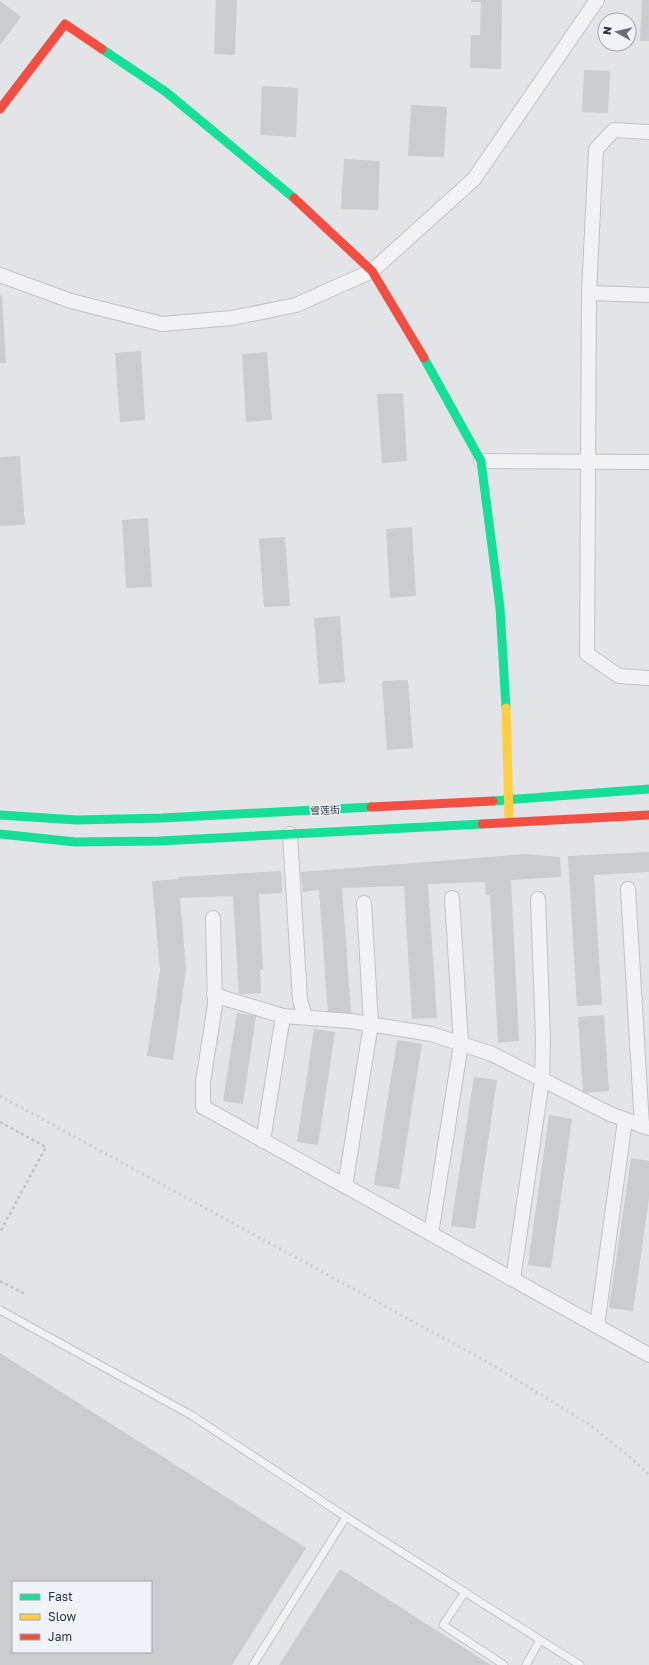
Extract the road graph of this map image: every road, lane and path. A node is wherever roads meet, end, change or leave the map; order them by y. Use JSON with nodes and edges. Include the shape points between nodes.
{"nodes":[{"id":1,"x":597,"y":0,"type":"edge"},
{"id":2,"x":0,"y":109,"type":"edge"},
{"id":3,"x":649,"y":132,"type":"edge"},
{"id":4,"x":372,"y":271,"type":"junction"},
{"id":5,"x":0,"y":275,"type":"edge"},
{"id":6,"x":589,"y":293,"type":"junction"},
{"id":7,"x":649,"y":296,"type":"edge"},
{"id":8,"x":481,"y":461,"type":"junction"},
{"id":9,"x":589,"y":462,"type":"junction"},
{"id":10,"x":649,"y":462,"type":"edge"},
{"id":11,"x":649,"y":678,"type":"edge"},
{"id":12,"x":649,"y":789,"type":"edge"},
{"id":13,"x":509,"y":800,"type":"junction"},
{"id":14,"x":0,"y":815,"type":"edge"},
{"id":15,"x":649,"y":815,"type":"edge"},
{"id":16,"x":509,"y":823,"type":"junction"},
{"id":17,"x":0,"y":834,"type":"edge"},
{"id":18,"x":290,"y":834,"type":"junction"},
{"id":19,"x":628,"y":889,"type":"dead end"},
{"id":20,"x":452,"y":898,"type":"dead end"},
{"id":21,"x":538,"y":899,"type":"dead end"},
{"id":22,"x":364,"y":903,"type":"dead end"},
{"id":23,"x":213,"y":918,"type":"dead end"},
{"id":24,"x":214,"y":995,"type":"junction"},
{"id":25,"x":283,"y":1016,"type":"junction"},
{"id":26,"x":305,"y":1017,"type":"junction"},
{"id":27,"x":371,"y":1024,"type":"junction"},
{"id":28,"x":461,"y":1044,"type":"junction"},
{"id":29,"x":542,"y":1080,"type":"junction"},
{"id":30,"x":626,"y":1120,"type":"junction"},
{"id":31,"x":0,"y":1122,"type":"edge"},
{"id":32,"x":645,"y":1127,"type":"edge"},
{"id":33,"x":263,"y":1141,"type":"junction"},
{"id":34,"x":345,"y":1186,"type":"junction"},
{"id":35,"x":0,"y":1232,"type":"edge"},
{"id":36,"x":431,"y":1234,"type":"junction"},
{"id":37,"x":513,"y":1279,"type":"junction"},
{"id":38,"x":0,"y":1281,"type":"edge"},
{"id":39,"x":25,"y":1294,"type":"dead end"},
{"id":40,"x":0,"y":1310,"type":"edge"},
{"id":41,"x":596,"y":1326,"type":"junction"},
{"id":42,"x":649,"y":1355,"type":"edge"},
{"id":43,"x":346,"y":1517,"type":"junction"},
{"id":44,"x":465,"y":1592,"type":"junction"},
{"id":45,"x":540,"y":1640,"type":"junction"},
{"id":46,"x":253,"y":1665,"type":"edge"},
{"id":47,"x":504,"y":1665,"type":"edge"},
{"id":48,"x":526,"y":1665,"type":"edge"},
{"id":49,"x":580,"y":1665,"type":"edge"}],
"edges":[{"from":1,"to":4,"type":"street","via":[[474,178]]},
{"from":2,"to":4,"type":"main road","via":[[66,24],[172,96],[296,199]]},
{"from":3,"to":6,"type":"street","via":[[614,130],[596,149]]},
{"from":4,"to":5,"type":"street","via":[[296,305],[232,318],[162,324],[71,301]]},
{"from":4,"to":8,"type":"main road"},
{"from":6,"to":7,"type":"street"},
{"from":6,"to":9,"type":"street"},
{"from":8,"to":9,"type":"street"},
{"from":8,"to":13,"type":"main road","via":[[500,608]]},
{"from":9,"to":10,"type":"street"},
{"from":9,"to":11,"type":"street","via":[[587,654],[619,676]]},
{"from":12,"to":13,"type":"main road","name":"雪莲街"},
{"from":13,"to":14,"type":"main road","name":"雪莲街","via":[[162,818],[77,820]]},
{"from":13,"to":16,"type":"main road"},
{"from":15,"to":16,"type":"main road"},
{"from":16,"to":18,"type":"main road"},
{"from":17,"to":18,"type":"main road","via":[[75,842],[159,842]]},
{"from":18,"to":26,"type":"street","via":[[300,1000]]},
{"from":19,"to":32,"type":"street"},
{"from":20,"to":28,"type":"street"},
{"from":21,"to":29,"type":"street"},
{"from":22,"to":27,"type":"street"},
{"from":23,"to":24,"type":"street"},
{"from":24,"to":25,"type":"street"},
{"from":24,"to":33,"type":"street","via":[[203,1082],[203,1107]]},
{"from":25,"to":26,"type":"street"},
{"from":25,"to":33,"type":"street"},
{"from":26,"to":27,"type":"street"},
{"from":27,"to":28,"type":"street","via":[[430,1034]]},
{"from":27,"to":34,"type":"street"},
{"from":28,"to":29,"type":"street","via":[[492,1054]]},
{"from":28,"to":36,"type":"street"},
{"from":29,"to":30,"type":"street"},
{"from":29,"to":37,"type":"street"},
{"from":30,"to":32,"type":"street"},
{"from":30,"to":41,"type":"street"},
{"from":31,"to":35,"type":"path","via":[[46,1147]]},
{"from":33,"to":34,"type":"street"},
{"from":34,"to":36,"type":"street"},
{"from":36,"to":37,"type":"street"},
{"from":37,"to":41,"type":"street"},
{"from":38,"to":39,"type":"path"},
{"from":40,"to":43,"type":"lane","via":[[191,1416]]},
{"from":41,"to":42,"type":"street"},
{"from":43,"to":44,"type":"lane"},
{"from":43,"to":46,"type":"lane"},
{"from":44,"to":45,"type":"lane"},
{"from":44,"to":47,"type":"lane","via":[[443,1625]]},
{"from":45,"to":48,"type":"lane"},
{"from":45,"to":49,"type":"lane"}]}
